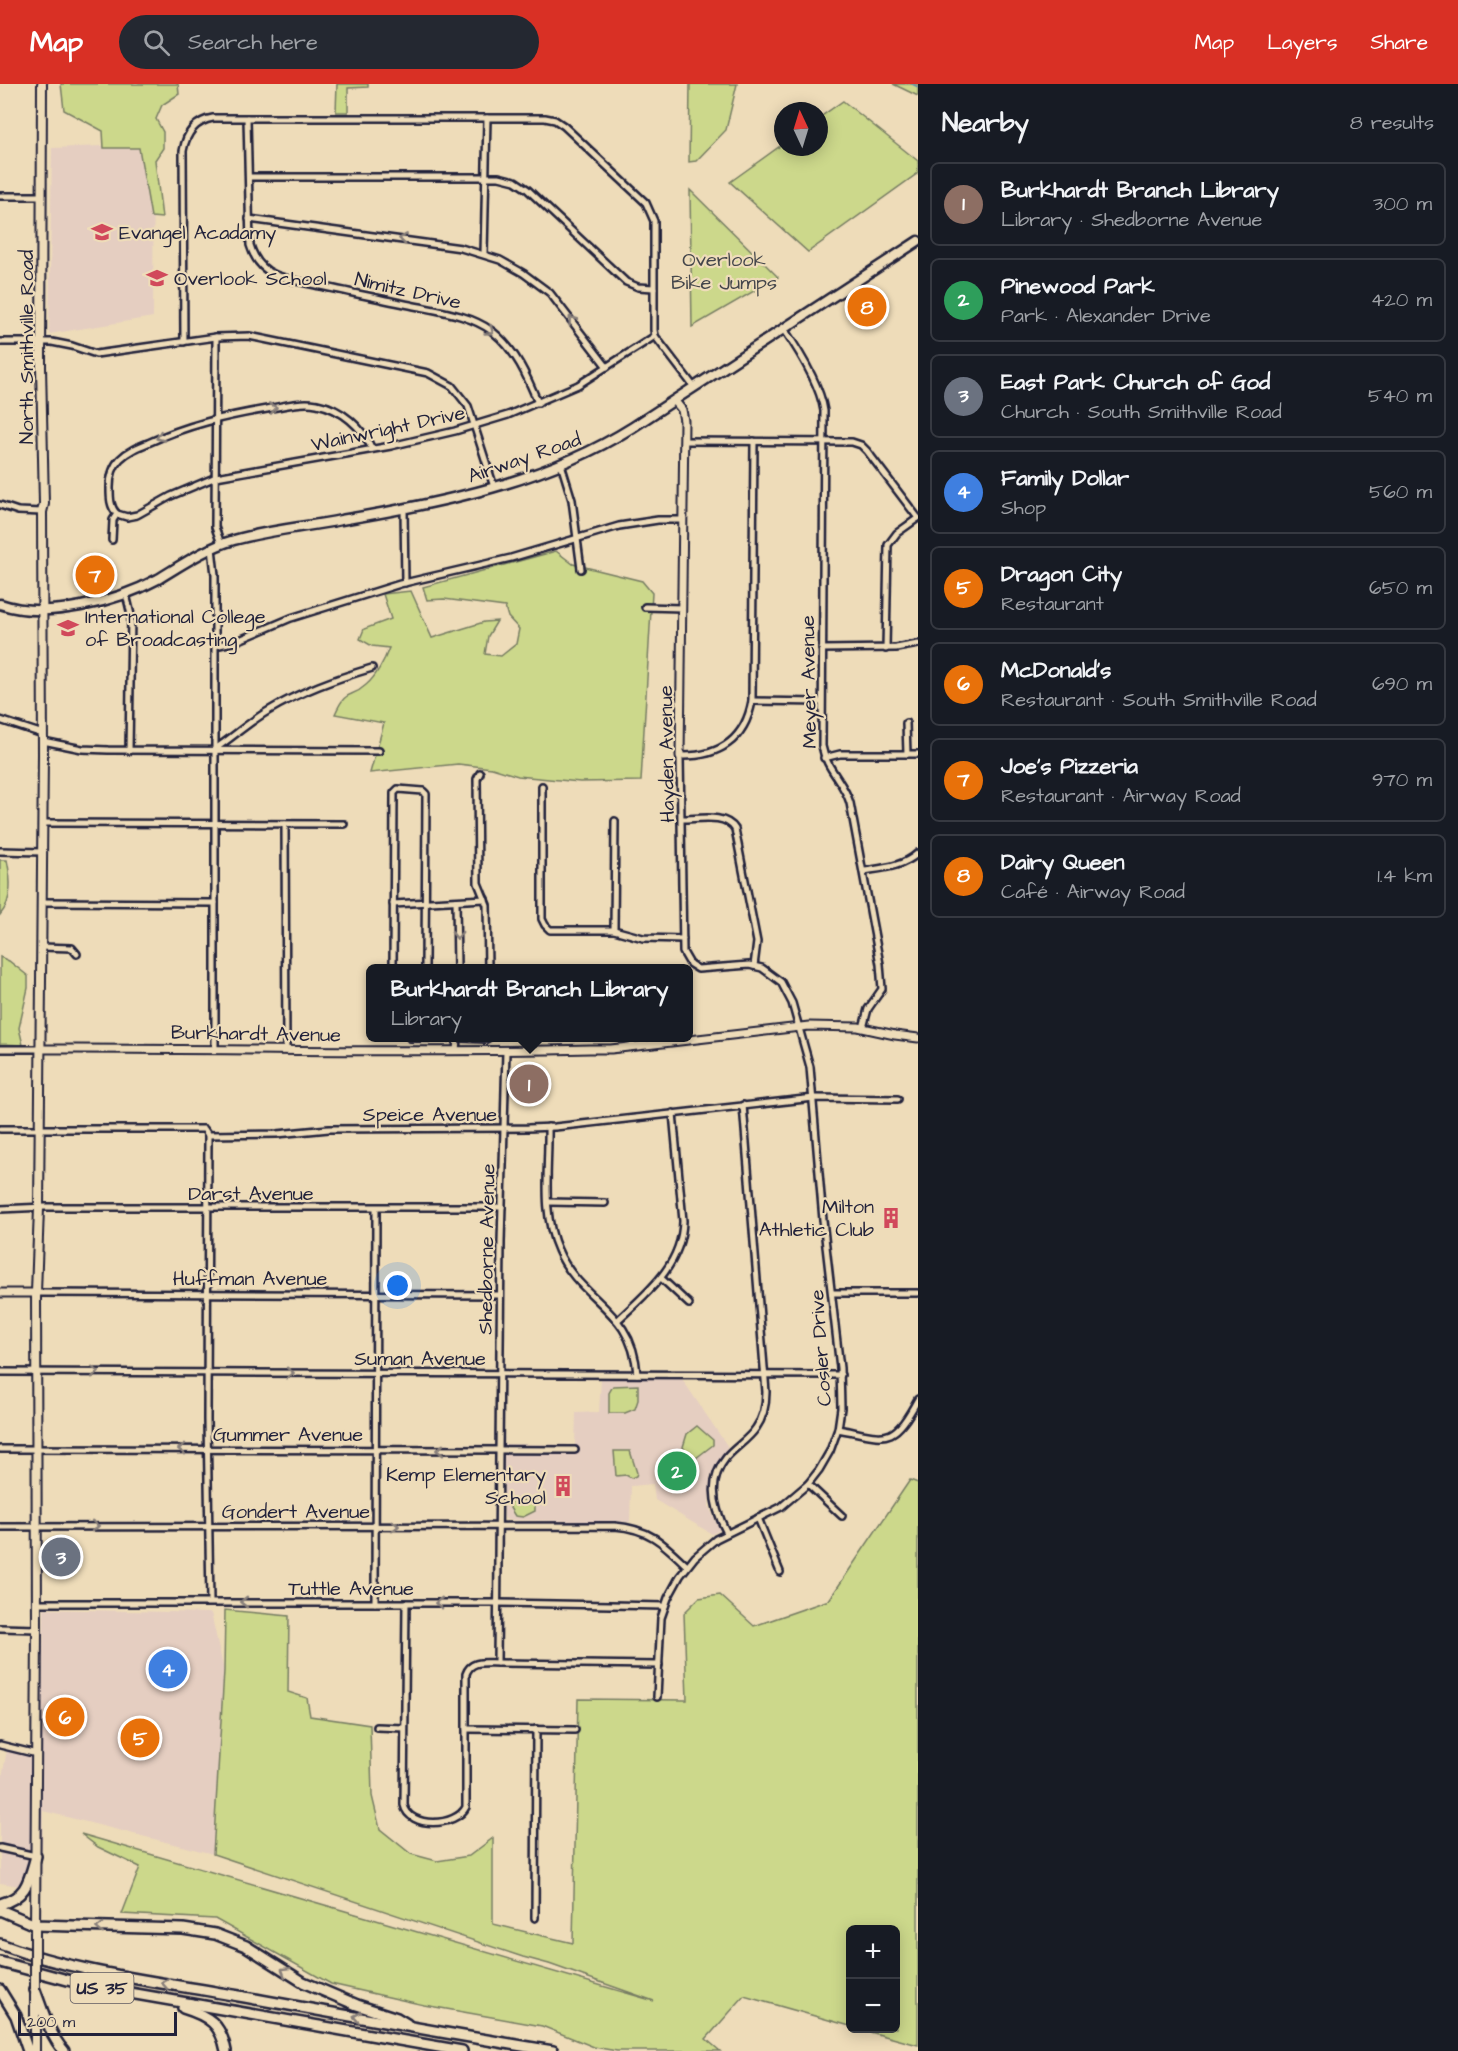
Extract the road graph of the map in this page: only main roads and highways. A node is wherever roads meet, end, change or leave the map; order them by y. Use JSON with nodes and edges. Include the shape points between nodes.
{"nodes":[{"id":1,"x":42,"y":84,"type":"edge"},
{"id":2,"x":918,"y":241,"type":"edge"},
{"id":3,"x":0,"y":604,"type":"edge"},
{"id":4,"x":41,"y":610,"type":"junction"},
{"id":5,"x":36,"y":1856,"type":"junction"},
{"id":6,"x":0,"y":1904,"type":"edge"},
{"id":7,"x":0,"y":1910,"type":"edge"},
{"id":8,"x":35,"y":1929,"type":"junction"},
{"id":9,"x":0,"y":1944,"type":"edge"},
{"id":10,"x":0,"y":1962,"type":"edge"},
{"id":11,"x":0,"y":1990,"type":"edge"},
{"id":12,"x":34,"y":1990,"type":"junction"},
{"id":13,"x":155,"y":1998,"type":"junction"},
{"id":14,"x":414,"y":2029,"type":"junction"},
{"id":15,"x":28,"y":2051,"type":"edge"},
{"id":16,"x":35,"y":2051,"type":"edge"},
{"id":17,"x":64,"y":2051,"type":"edge"},
{"id":18,"x":226,"y":2051,"type":"edge"},
{"id":19,"x":462,"y":2051,"type":"edge"},
{"id":20,"x":553,"y":2051,"type":"edge"}],
"edges":[{"from":1,"to":4,"type":"main road","name":"North Smithville Road"},
{"from":2,"to":4,"type":"main road","name":"Airway Road","via":[[612,440],[561,464],[494,487],[404,509],[221,544],[126,594]]},
{"from":3,"to":4,"type":"main road","name":"Airway Road"},
{"from":4,"to":5,"type":"main road","name":"North Smithville Road"},
{"from":5,"to":6,"type":"highway","via":[[23,1892],[13,1901]]},
{"from":5,"to":8,"type":"main road","name":"North Smithville Road"},
{"from":7,"to":8,"type":"highway"},
{"from":8,"to":12,"type":"main road","name":"North Smithville Road","bridge":true},
{"from":14,"to":8,"type":"highway","one_way":true,"via":[[397,2018],[357,2006],[303,1982],[246,1946],[215,1934],[183,1929]]},
{"from":14,"to":9,"type":"highway","number":"US 35","one_way":true,"via":[[129,1977]]},
{"from":10,"to":13,"type":"highway","number":"US 35","via":[[90,1986]]},
{"from":11,"to":15,"type":"highway","via":[[16,2016]]},
{"from":12,"to":16,"type":"main road","name":"North Smithville Road"},
{"from":12,"to":17,"type":"highway"},
{"from":13,"to":18,"type":"highway","via":[[214,2023],[222,2034]]},
{"from":13,"to":19,"type":"highway","number":"US 35"},
{"from":14,"to":20,"type":"highway","number":"US 35"}]}
